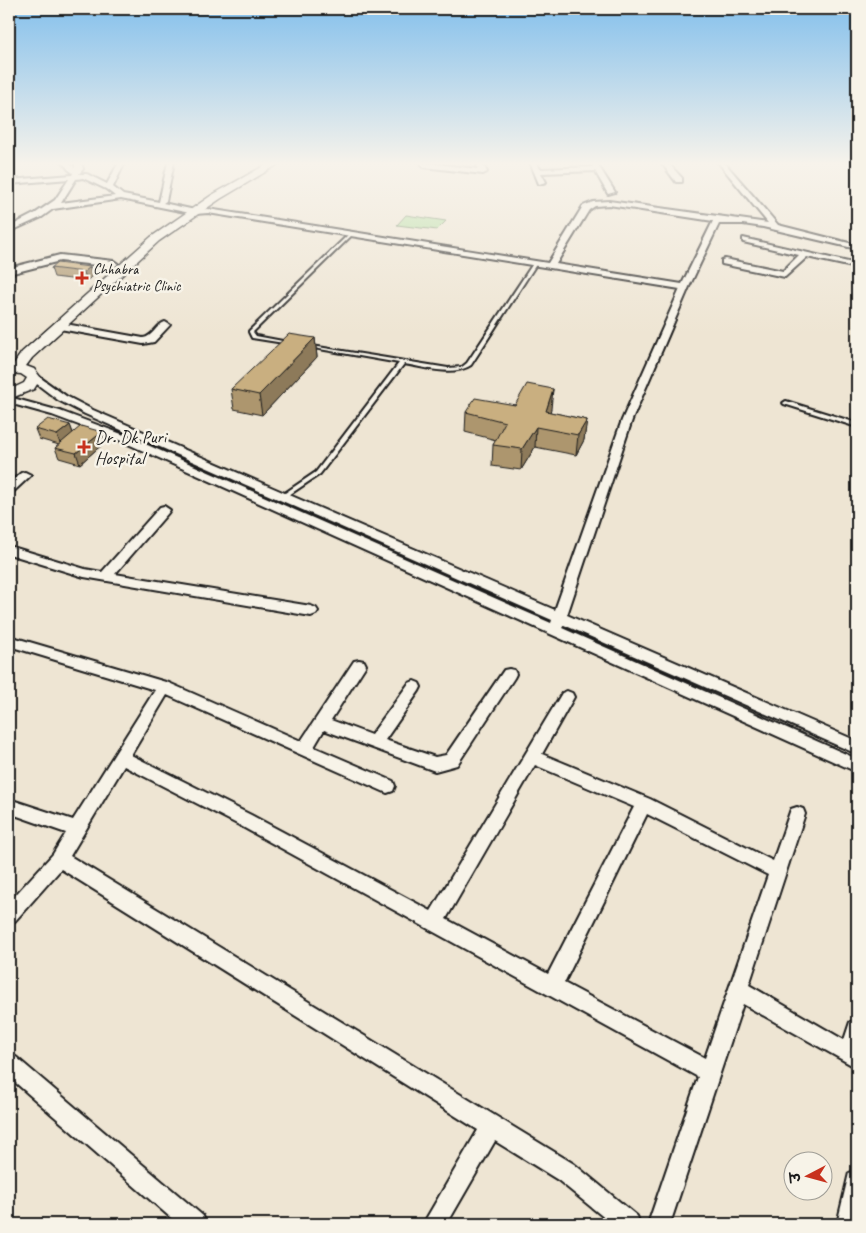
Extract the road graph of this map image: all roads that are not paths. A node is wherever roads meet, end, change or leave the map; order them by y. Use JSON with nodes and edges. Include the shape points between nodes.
{"nodes":[{"id":1,"x":28,"y":220,"type":"edge"},
{"id":2,"x":177,"y":220,"type":"edge"},
{"id":3,"x":182,"y":220,"type":"edge"},
{"id":4,"x":261,"y":220,"type":"edge"},
{"id":5,"x":579,"y":220,"type":"edge"},
{"id":6,"x":719,"y":220,"type":"edge"},
{"id":7,"x":722,"y":220,"type":"junction"},
{"id":8,"x":769,"y":220,"type":"edge"},
{"id":9,"x":776,"y":228,"type":"junction"},
{"id":10,"x":9,"y":230,"type":"edge"},
{"id":11,"x":351,"y":234,"type":"junction"},
{"id":12,"x":746,"y":240,"type":"dead end"},
{"id":13,"x":857,"y":247,"type":"edge"},
{"id":14,"x":805,"y":254,"type":"junction"},
{"id":15,"x":725,"y":262,"type":"dead end"},
{"id":16,"x":535,"y":263,"type":"junction"},
{"id":17,"x":114,"y":264,"type":"junction"},
{"id":18,"x":550,"y":266,"type":"junction"},
{"id":19,"x":857,"y":266,"type":"edge"},
{"id":20,"x":9,"y":271,"type":"edge"},
{"id":21,"x":685,"y":287,"type":"junction"},
{"id":22,"x":165,"y":325,"type":"dead end"},
{"id":23,"x":60,"y":326,"type":"junction"},
{"id":24,"x":291,"y":343,"type":"edge"},
{"id":25,"x":300,"y":345,"type":"edge"},
{"id":26,"x":402,"y":363,"type":"junction"},
{"id":27,"x":12,"y":366,"type":"edge"},
{"id":28,"x":34,"y":378,"type":"junction"},
{"id":29,"x":9,"y":395,"type":"edge"},
{"id":30,"x":9,"y":400,"type":"edge"},
{"id":31,"x":786,"y":403,"type":"dead end"},
{"id":32,"x":857,"y":425,"type":"edge"},
{"id":33,"x":25,"y":475,"type":"dead end"},
{"id":34,"x":9,"y":489,"type":"edge"},
{"id":35,"x":284,"y":496,"type":"junction"},
{"id":36,"x":164,"y":510,"type":"dead end"},
{"id":37,"x":9,"y":550,"type":"edge"},
{"id":38,"x":416,"y":560,"type":"junction"},
{"id":39,"x":106,"y":576,"type":"junction"},
{"id":40,"x":311,"y":611,"type":"dead end"},
{"id":41,"x":560,"y":617,"type":"junction"},
{"id":42,"x":555,"y":630,"type":"junction"},
{"id":43,"x":9,"y":641,"type":"edge"},
{"id":44,"x":359,"y":665,"type":"dead end"},
{"id":45,"x":509,"y":674,"type":"dead end"},
{"id":46,"x":164,"y":687,"type":"junction"},
{"id":47,"x":414,"y":687,"type":"dead end"},
{"id":48,"x":567,"y":697,"type":"dead end"},
{"id":49,"x":321,"y":723,"type":"junction"},
{"id":50,"x":375,"y":742,"type":"junction"},
{"id":51,"x":857,"y":748,"type":"edge"},
{"id":52,"x":304,"y":749,"type":"junction"},
{"id":53,"x":120,"y":757,"type":"junction"},
{"id":54,"x":532,"y":757,"type":"junction"},
{"id":55,"x":857,"y":766,"type":"edge"},
{"id":56,"x":387,"y":786,"type":"dead end"},
{"id":57,"x":644,"y":804,"type":"junction"},
{"id":58,"x":9,"y":806,"type":"edge"},
{"id":59,"x":797,"y":814,"type":"dead end"},
{"id":60,"x":77,"y":830,"type":"junction"},
{"id":61,"x":59,"y":859,"type":"junction"},
{"id":62,"x":778,"y":872,"type":"junction"},
{"id":63,"x":9,"y":915,"type":"edge"},
{"id":64,"x":434,"y":923,"type":"junction"},
{"id":65,"x":552,"y":987,"type":"junction"},
{"id":66,"x":738,"y":990,"type":"junction"},
{"id":67,"x":857,"y":1029,"type":"edge"},
{"id":68,"x":854,"y":1056,"type":"edge"},
{"id":69,"x":9,"y":1064,"type":"edge"},
{"id":70,"x":710,"y":1072,"type":"junction"},
{"id":71,"x":492,"y":1126,"type":"junction"},
{"id":72,"x":857,"y":1181,"type":"edge"},
{"id":73,"x":195,"y":1224,"type":"edge"},
{"id":74,"x":434,"y":1224,"type":"edge"},
{"id":75,"x":629,"y":1224,"type":"edge"},
{"id":76,"x":659,"y":1224,"type":"edge"},
{"id":77,"x":848,"y":1224,"type":"edge"}],
"edges":[{"from":1,"to":10,"type":"street"},
{"from":2,"to":17,"type":"main road","via":[[144,238]]},
{"from":3,"to":23,"type":"main road"},
{"from":4,"to":11,"type":"street"},
{"from":5,"to":18,"type":"street"},
{"from":6,"to":7,"type":"street"},
{"from":7,"to":9,"type":"street"},
{"from":7,"to":21,"type":"street","via":[[714,224]]},
{"from":8,"to":9,"type":"street"},
{"from":9,"to":13,"type":"street"},
{"from":11,"to":16,"type":"street"},
{"from":11,"to":24,"type":"lane","via":[[251,332],[254,337]]},
{"from":12,"to":14,"type":"street"},
{"from":14,"to":15,"type":"street","via":[[785,274]]},
{"from":14,"to":19,"type":"street"},
{"from":16,"to":18,"type":"street"},
{"from":16,"to":26,"type":"lane","via":[[463,368],[448,370]]},
{"from":17,"to":20,"type":"street","via":[[60,258]]},
{"from":17,"to":27,"type":"main road"},
{"from":18,"to":21,"type":"street"},
{"from":21,"to":41,"type":"street","via":[[627,420]]},
{"from":22,"to":23,"type":"street","via":[[151,340],[143,341]]},
{"from":23,"to":27,"type":"main road"},
{"from":25,"to":26,"type":"lane"},
{"from":26,"to":35,"type":"lane","via":[[318,474]]},
{"from":27,"to":28,"type":"main road","via":[[28,371]]},
{"from":28,"to":29,"type":"main road","via":[[30,386]]},
{"from":28,"to":35,"type":"street","via":[[89,412]]},
{"from":30,"to":38,"type":"street","via":[[56,413],[122,438]]},
{"from":31,"to":32,"type":"lane"},
{"from":33,"to":34,"type":"street"},
{"from":35,"to":38,"type":"street"},
{"from":36,"to":39,"type":"street"},
{"from":37,"to":39,"type":"street","via":[[84,573]]},
{"from":38,"to":41,"type":"street"},
{"from":38,"to":42,"type":"street"},
{"from":39,"to":40,"type":"street"},
{"from":41,"to":42,"type":"street"},
{"from":41,"to":51,"type":"street"},
{"from":42,"to":55,"type":"street"},
{"from":43,"to":46,"type":"street"},
{"from":44,"to":49,"type":"street"},
{"from":45,"to":50,"type":"street","via":[[451,760],[435,764]]},
{"from":46,"to":52,"type":"street"},
{"from":46,"to":53,"type":"street"},
{"from":47,"to":50,"type":"street"},
{"from":48,"to":54,"type":"street"},
{"from":49,"to":50,"type":"street"},
{"from":49,"to":52,"type":"street"},
{"from":52,"to":56,"type":"street"},
{"from":53,"to":60,"type":"street"},
{"from":53,"to":64,"type":"street","via":[[246,820]]},
{"from":54,"to":57,"type":"street"},
{"from":54,"to":64,"type":"street"},
{"from":57,"to":62,"type":"street"},
{"from":57,"to":65,"type":"street"},
{"from":58,"to":60,"type":"street"},
{"from":59,"to":62,"type":"street"},
{"from":60,"to":61,"type":"street"},
{"from":61,"to":63,"type":"street"},
{"from":61,"to":71,"type":"street"},
{"from":62,"to":66,"type":"street"},
{"from":64,"to":65,"type":"street"},
{"from":65,"to":70,"type":"street"},
{"from":66,"to":68,"type":"street"},
{"from":66,"to":70,"type":"street"},
{"from":67,"to":68,"type":"street"},
{"from":69,"to":73,"type":"street"},
{"from":70,"to":76,"type":"street"},
{"from":71,"to":74,"type":"street"},
{"from":71,"to":75,"type":"street","via":[[566,1172]]},
{"from":72,"to":77,"type":"street"}]}
